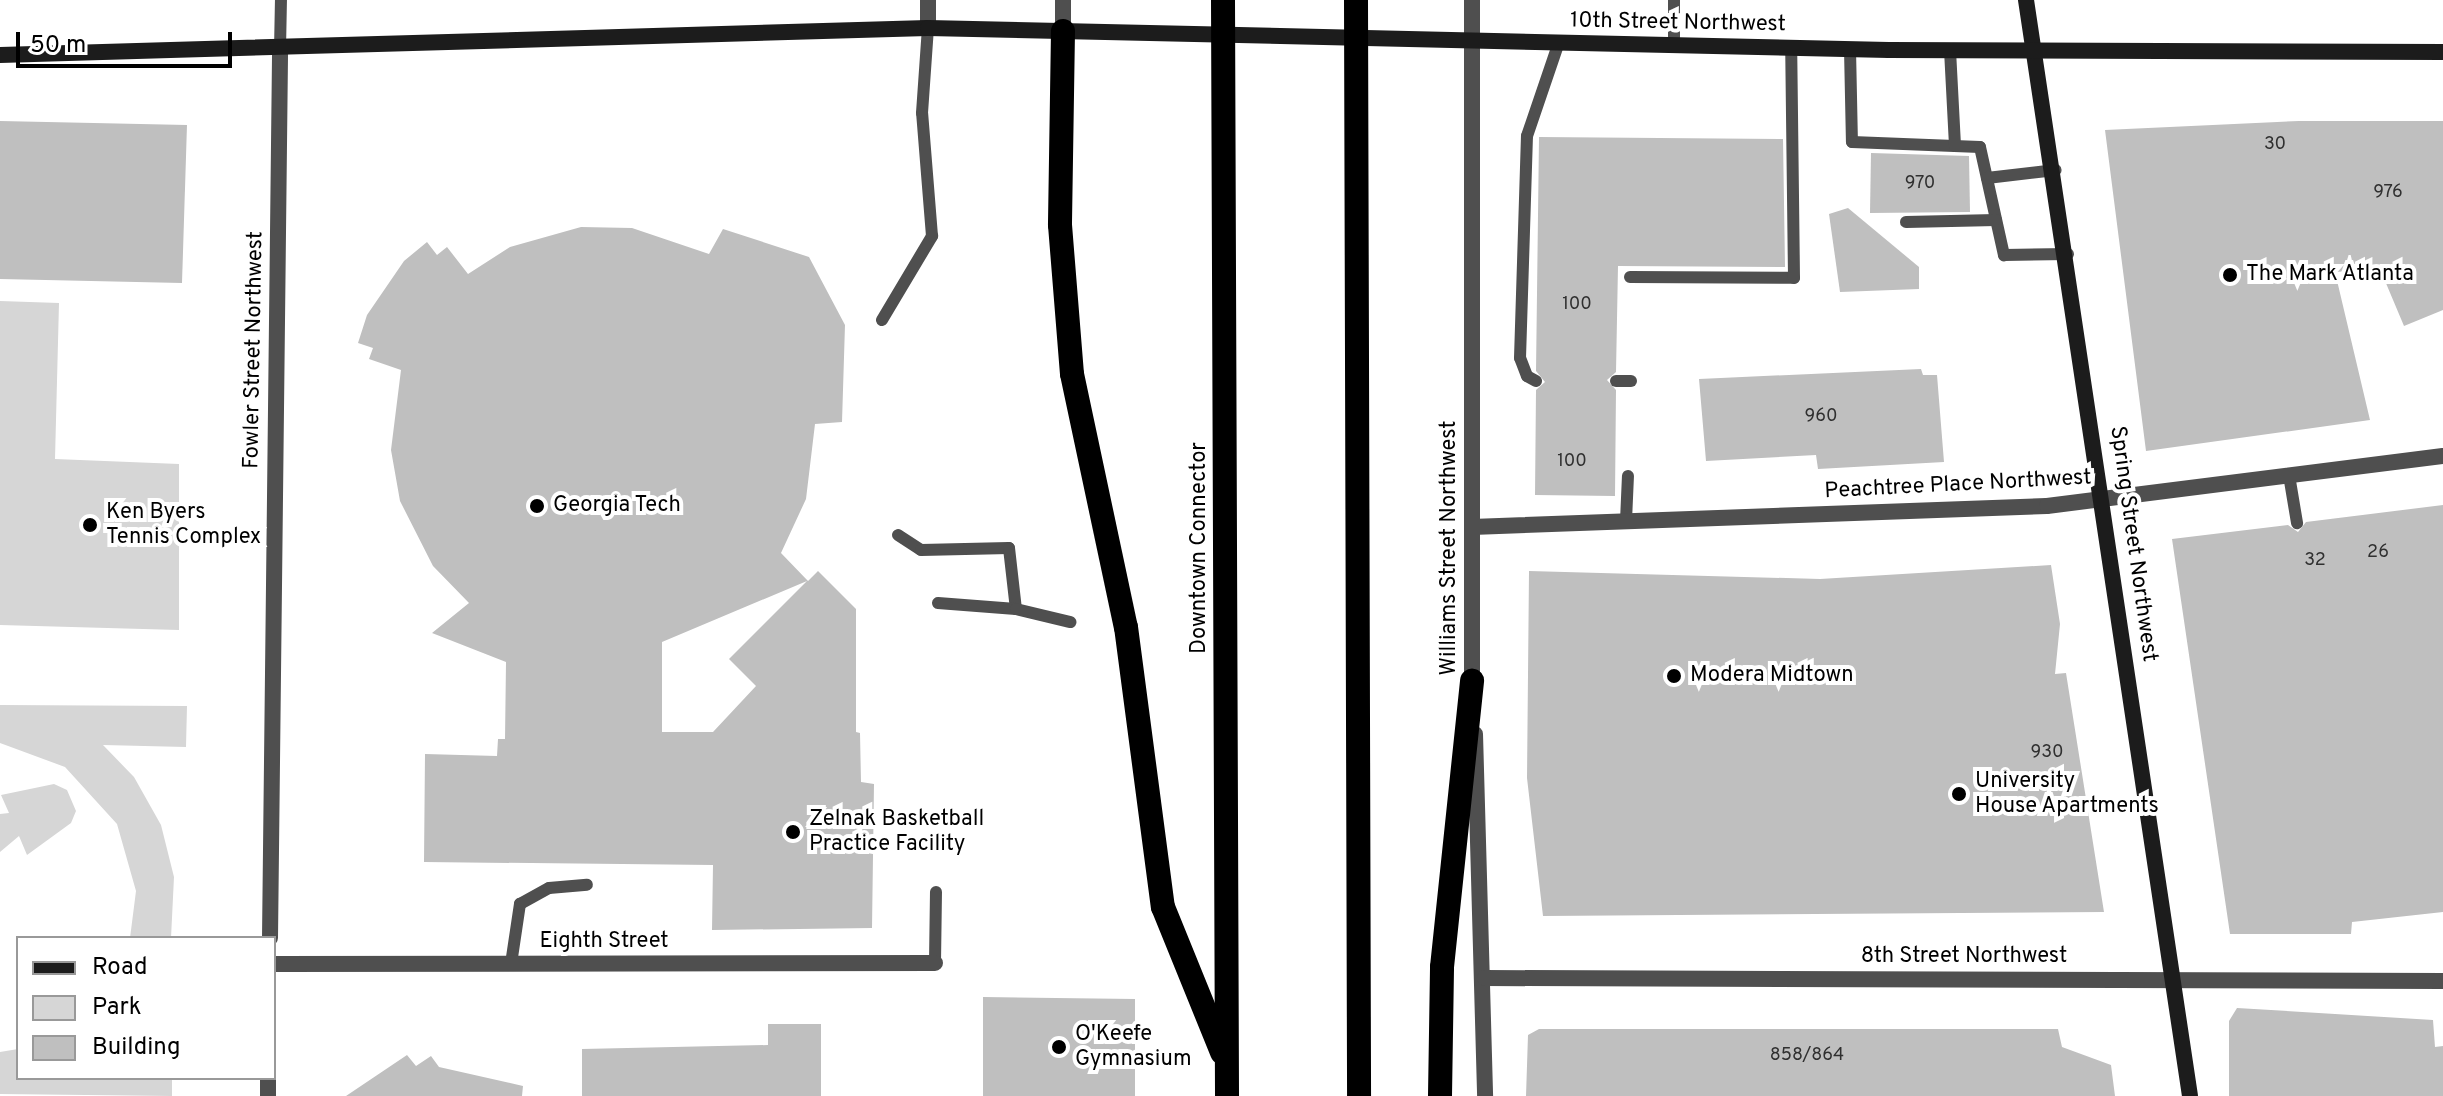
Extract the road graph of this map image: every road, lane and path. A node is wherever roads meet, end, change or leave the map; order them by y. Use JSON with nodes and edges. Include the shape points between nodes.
{"nodes":[{"id":1,"x":281,"y":0,"type":"edge"},
{"id":2,"x":928,"y":0,"type":"edge"},
{"id":3,"x":1063,"y":0,"type":"edge"},
{"id":4,"x":1223,"y":0,"type":"edge"},
{"id":5,"x":1356,"y":0,"type":"edge"},
{"id":6,"x":1472,"y":0,"type":"edge"},
{"id":7,"x":1674,"y":0,"type":"edge"},
{"id":8,"x":2026,"y":0,"type":"edge"},
{"id":9,"x":928,"y":28,"type":"junction"},
{"id":10,"x":1063,"y":31,"type":"junction"},
{"id":11,"x":1472,"y":41,"type":"junction"},
{"id":12,"x":1559,"y":42,"type":"junction"},
{"id":13,"x":1674,"y":45,"type":"junction"},
{"id":14,"x":1791,"y":48,"type":"junction"},
{"id":15,"x":1850,"y":49,"type":"junction"},
{"id":16,"x":280,"y":50,"type":"junction"},
{"id":17,"x":1950,"y":50,"type":"junction"},
{"id":18,"x":2036,"y":51,"type":"junction"},
{"id":19,"x":2443,"y":52,"type":"edge"},
{"id":20,"x":0,"y":55,"type":"edge"},
{"id":21,"x":1955,"y":146,"type":"junction"},
{"id":22,"x":2056,"y":170,"type":"junction"},
{"id":23,"x":1987,"y":178,"type":"junction"},
{"id":24,"x":1996,"y":220,"type":"junction"},
{"id":25,"x":1906,"y":222,"type":"dead end"},
{"id":26,"x":2068,"y":254,"type":"junction"},
{"id":27,"x":1630,"y":277,"type":"dead end"},
{"id":28,"x":882,"y":320,"type":"dead end"},
{"id":29,"x":1536,"y":381,"type":"dead end"},
{"id":30,"x":1616,"y":381,"type":"dead end"},
{"id":31,"x":1631,"y":381,"type":"dead end"},
{"id":32,"x":2443,"y":456,"type":"edge"},
{"id":33,"x":2289,"y":475,"type":"junction"},
{"id":34,"x":1628,"y":476,"type":"dead end"},
{"id":35,"x":2105,"y":499,"type":"junction"},
{"id":36,"x":1626,"y":521,"type":"junction"},
{"id":37,"x":2297,"y":523,"type":"dead end"},
{"id":38,"x":1472,"y":527,"type":"junction"},
{"id":39,"x":898,"y":535,"type":"dead end"},
{"id":40,"x":938,"y":603,"type":"dead end"},
{"id":41,"x":1016,"y":609,"type":"junction"},
{"id":42,"x":1070,"y":622,"type":"dead end"},
{"id":43,"x":1472,"y":681,"type":"junction"},
{"id":44,"x":587,"y":885,"type":"dead end"},
{"id":45,"x":936,"y":892,"type":"dead end"},
{"id":46,"x":270,"y":936,"type":"edge"},
{"id":47,"x":935,"y":963,"type":"joint"},
{"id":48,"x":276,"y":964,"type":"edge"},
{"id":49,"x":511,"y":964,"type":"junction"},
{"id":50,"x":1485,"y":978,"type":"junction"},
{"id":51,"x":2175,"y":978,"type":"junction"},
{"id":52,"x":2443,"y":981,"type":"edge"},
{"id":53,"x":1226,"y":1064,"type":"junction"},
{"id":54,"x":1227,"y":1096,"type":"edge"},
{"id":55,"x":1359,"y":1096,"type":"edge"},
{"id":56,"x":1440,"y":1096,"type":"edge"},
{"id":57,"x":1485,"y":1096,"type":"edge"},
{"id":58,"x":2190,"y":1096,"type":"edge"}],
"edges":[{"from":1,"to":16,"type":"lane"},
{"from":2,"to":9,"type":"street"},
{"from":3,"to":10,"type":"street"},
{"from":4,"to":53,"type":"highway","name":"Downtown Connector"},
{"from":5,"to":55,"type":"highway"},
{"from":6,"to":11,"type":"street","name":"Williams Street Northwest"},
{"from":7,"to":13,"type":"lane"},
{"from":8,"to":18,"type":"main road","name":"Spring Street Northwest"},
{"from":9,"to":10,"type":"main road","name":"10th Street Northwest"},
{"from":9,"to":16,"type":"main road","name":"10th Street Northwest"},
{"from":9,"to":28,"type":"lane","via":[[922,113],[932,236]]},
{"from":10,"to":11,"type":"main road","name":"10th Street Northwest"},
{"from":10,"to":53,"type":"highway","via":[[1060,225],[1072,374],[1126,627],[1163,907]]},
{"from":11,"to":12,"type":"main road","name":"10th Street Northwest"},
{"from":11,"to":38,"type":"street","name":"Williams Street Northwest"},
{"from":12,"to":13,"type":"main road","name":"10th Street Northwest"},
{"from":12,"to":29,"type":"lane","via":[[1527,136],[1520,358],[1527,376]]},
{"from":13,"to":14,"type":"main road","name":"10th Street Northwest"},
{"from":14,"to":15,"type":"main road","name":"10th Street Northwest"},
{"from":14,"to":27,"type":"lane","via":[[1794,278]]},
{"from":15,"to":17,"type":"main road","name":"10th Street Northwest"},
{"from":15,"to":21,"type":"lane","via":[[1852,142]]},
{"from":16,"to":20,"type":"main road","name":"10th Street Northwest"},
{"from":16,"to":46,"type":"street","name":"Fowler Street Northwest"},
{"from":17,"to":18,"type":"main road","name":"10th Street Northwest"},
{"from":17,"to":21,"type":"lane"},
{"from":18,"to":19,"type":"main road","name":"10th Street Northwest"},
{"from":18,"to":22,"type":"main road","name":"Spring Street Northwest"},
{"from":21,"to":23,"type":"lane","via":[[1980,147]]},
{"from":22,"to":23,"type":"lane"},
{"from":22,"to":26,"type":"main road","name":"Spring Street Northwest"},
{"from":23,"to":24,"type":"lane"},
{"from":24,"to":25,"type":"lane"},
{"from":24,"to":26,"type":"lane","via":[[2004,255]]},
{"from":26,"to":35,"type":"main road","name":"Spring Street Northwest"},
{"from":30,"to":31,"type":"lane"},
{"from":32,"to":33,"type":"street","name":"Peachtree Place Northwest"},
{"from":33,"to":35,"type":"street","name":"Peachtree Place Northwest"},
{"from":33,"to":37,"type":"lane"},
{"from":34,"to":36,"type":"lane"},
{"from":35,"to":36,"type":"street","name":"Peachtree Place Northwest"},
{"from":35,"to":51,"type":"main road","name":"Spring Street Northwest"},
{"from":36,"to":38,"type":"street","name":"Peachtree Place Northwest"},
{"from":38,"to":43,"type":"street","name":"Williams Street Northwest"},
{"from":39,"to":41,"type":"lane","via":[[921,550],[1009,548]]},
{"from":40,"to":41,"type":"lane"},
{"from":41,"to":42,"type":"lane"},
{"from":43,"to":50,"type":"street","name":"Williams Street Northwest"},
{"from":43,"to":56,"type":"highway","via":[[1442,967]]},
{"from":44,"to":49,"type":"lane","via":[[549,888],[520,904]]},
{"from":45,"to":47,"type":"lane"},
{"from":47,"to":49,"type":"street","name":"Eighth Street"},
{"from":48,"to":49,"type":"street","name":"Eighth Street"},
{"from":50,"to":51,"type":"street","name":"8th Street Northwest"},
{"from":50,"to":57,"type":"street","name":"Williams Street Northwest"},
{"from":51,"to":52,"type":"street","name":"8th Street Northwest"},
{"from":51,"to":58,"type":"main road","name":"Spring Street Northwest"},
{"from":53,"to":54,"type":"highway","name":"Downtown Connector"}]}
